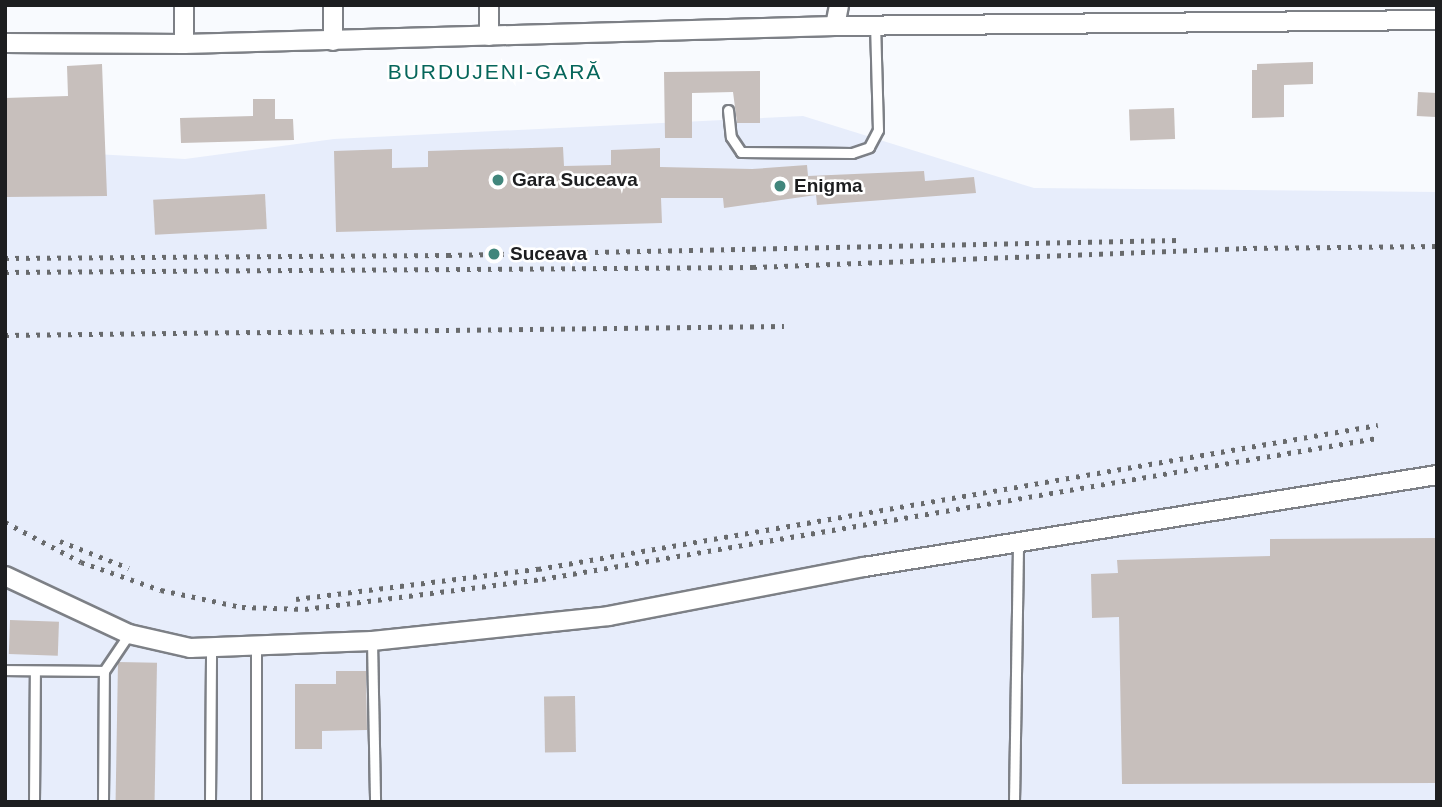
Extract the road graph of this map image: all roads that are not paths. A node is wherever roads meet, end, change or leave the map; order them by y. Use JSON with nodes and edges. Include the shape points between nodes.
{"nodes":[{"id":1,"x":184,"y":5,"type":"edge"},
{"id":2,"x":333,"y":5,"type":"edge"},
{"id":3,"x":489,"y":5,"type":"edge"},
{"id":4,"x":839,"y":5,"type":"edge"},
{"id":5,"x":1437,"y":20,"type":"edge"},
{"id":6,"x":835,"y":26,"type":"junction"},
{"id":7,"x":875,"y":26,"type":"junction"},
{"id":8,"x":489,"y":36,"type":"junction"},
{"id":9,"x":333,"y":41,"type":"junction"},
{"id":10,"x":5,"y":43,"type":"edge"},
{"id":11,"x":184,"y":44,"type":"junction"},
{"id":12,"x":728,"y":110,"type":"dead end"},
{"id":13,"x":1437,"y":475,"type":"edge"},
{"id":14,"x":1018,"y":542,"type":"junction"},
{"id":15,"x":5,"y":576,"type":"edge"},
{"id":16,"x":129,"y":634,"type":"junction"},
{"id":17,"x":372,"y":641,"type":"junction"},
{"id":18,"x":256,"y":649,"type":"junction"},
{"id":19,"x":211,"y":651,"type":"junction"},
{"id":20,"x":5,"y":670,"type":"edge"},
{"id":21,"x":104,"y":671,"type":"junction"},
{"id":22,"x":36,"y":672,"type":"junction"},
{"id":23,"x":34,"y":802,"type":"edge"},
{"id":24,"x":103,"y":802,"type":"edge"},
{"id":25,"x":210,"y":802,"type":"edge"},
{"id":26,"x":256,"y":802,"type":"edge"},
{"id":27,"x":375,"y":802,"type":"edge"},
{"id":28,"x":1014,"y":802,"type":"edge"}],
"edges":[{"from":1,"to":11,"type":"street"},
{"from":2,"to":9,"type":"street"},
{"from":3,"to":8,"type":"street"},
{"from":4,"to":6,"type":"street"},
{"from":5,"to":7,"type":"street"},
{"from":6,"to":7,"type":"street"},
{"from":6,"to":8,"type":"street"},
{"from":7,"to":12,"type":"lane","via":[[878,130],[869,148],[852,153],[741,152],[731,137]]},
{"from":8,"to":9,"type":"street"},
{"from":9,"to":11,"type":"street"},
{"from":10,"to":11,"type":"street"},
{"from":13,"to":14,"type":"street"},
{"from":14,"to":17,"type":"street","via":[[609,616]]},
{"from":14,"to":28,"type":"lane"},
{"from":15,"to":16,"type":"street"},
{"from":16,"to":19,"type":"street"},
{"from":16,"to":21,"type":"lane"},
{"from":17,"to":18,"type":"street"},
{"from":17,"to":27,"type":"lane"},
{"from":18,"to":19,"type":"street"},
{"from":18,"to":26,"type":"lane"},
{"from":19,"to":25,"type":"lane"},
{"from":20,"to":22,"type":"lane"},
{"from":21,"to":22,"type":"lane"},
{"from":21,"to":24,"type":"lane"},
{"from":22,"to":23,"type":"lane"}]}
